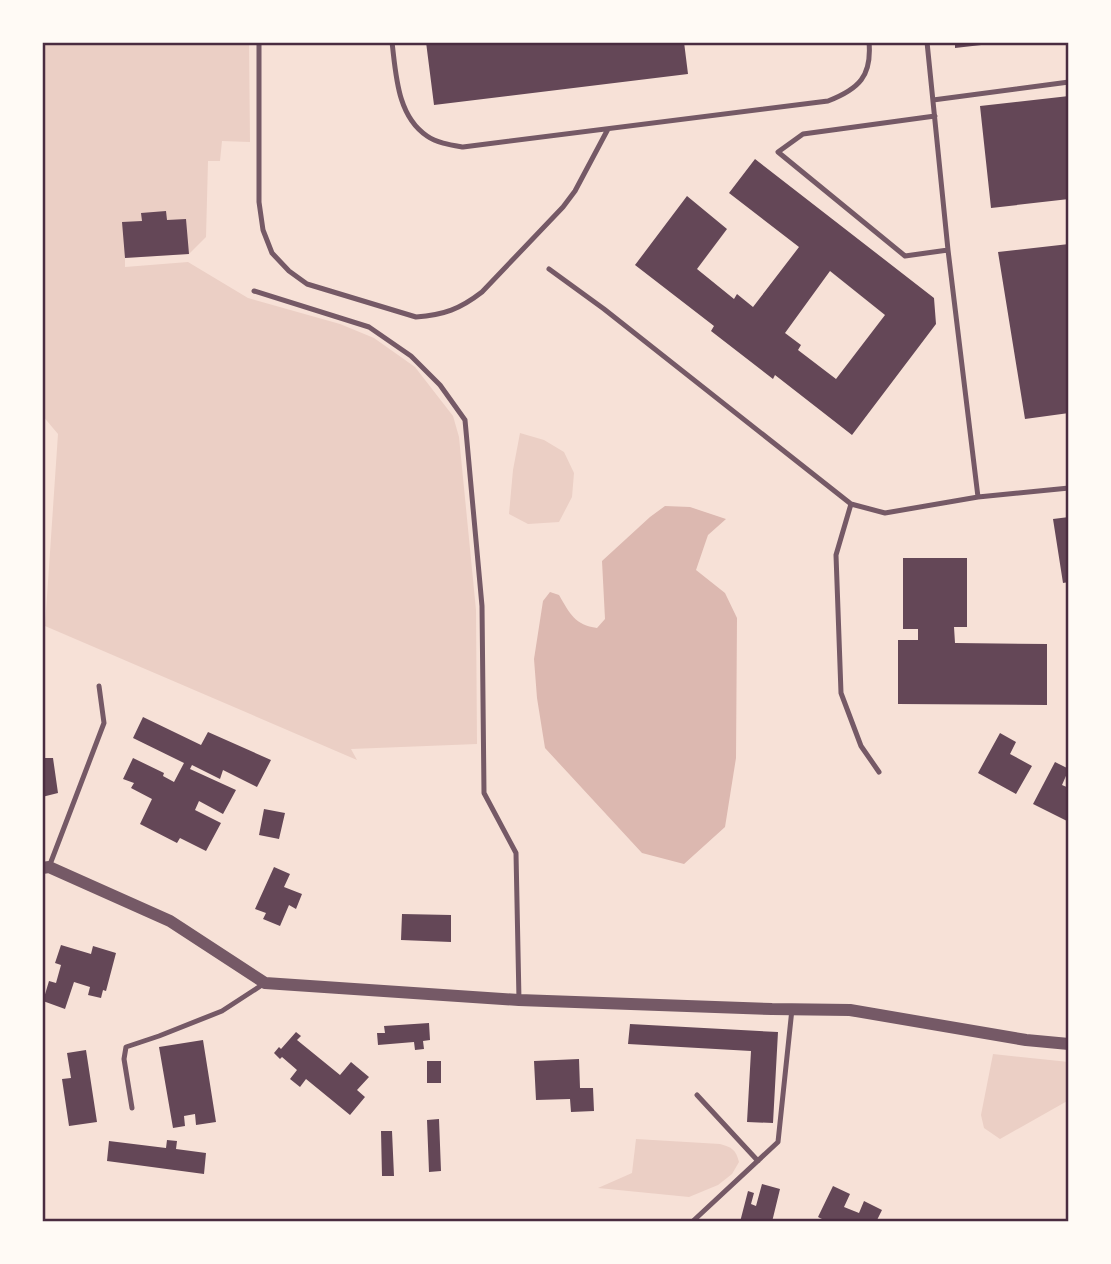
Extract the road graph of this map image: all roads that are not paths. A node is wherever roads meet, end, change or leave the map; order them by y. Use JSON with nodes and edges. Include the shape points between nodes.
{"nodes":[{"id":1,"x":258,"y":42,"type":"edge"},
{"id":2,"x":392,"y":42,"type":"edge"},
{"id":3,"x":869,"y":42,"type":"edge"},
{"id":4,"x":927,"y":42,"type":"edge"},
{"id":5,"x":1069,"y":82,"type":"edge"},
{"id":6,"x":933,"y":100,"type":"junction"},
{"id":7,"x":935,"y":116,"type":"junction"},
{"id":8,"x":608,"y":129,"type":"junction"},
{"id":9,"x":948,"y":250,"type":"junction"},
{"id":10,"x":549,"y":269,"type":"dead end"},
{"id":11,"x":254,"y":291,"type":"dead end"},
{"id":12,"x":1069,"y":488,"type":"edge"},
{"id":13,"x":978,"y":497,"type":"junction"},
{"id":14,"x":851,"y":504,"type":"junction"},
{"id":15,"x":99,"y":686,"type":"dead end"},
{"id":16,"x":879,"y":772,"type":"dead end"},
{"id":17,"x":45,"y":868,"type":"edge"},
{"id":18,"x":265,"y":983,"type":"junction"},
{"id":19,"x":519,"y":1000,"type":"junction"},
{"id":20,"x":792,"y":1009,"type":"junction"},
{"id":21,"x":1069,"y":1044,"type":"edge"},
{"id":22,"x":697,"y":1095,"type":"dead end"},
{"id":23,"x":132,"y":1108,"type":"dead end"},
{"id":24,"x":758,"y":1161,"type":"junction"},
{"id":25,"x":691,"y":1222,"type":"edge"}],
"edges":[{"from":1,"to":8,"type":"lane","via":[[259,201],[272,253],[307,284],[416,317],[450,312],[482,292],[563,207]]},
{"from":2,"to":8,"type":"lane","via":[[403,105],[427,136],[444,144],[463,147]]},
{"from":3,"to":8,"type":"lane","via":[[865,74],[855,88],[828,101]]},
{"from":4,"to":6,"type":"lane"},
{"from":5,"to":6,"type":"lane"},
{"from":6,"to":7,"type":"lane"},
{"from":7,"to":9,"type":"lane"},
{"from":7,"to":9,"type":"lane","via":[[803,134],[778,152],[905,256]]},
{"from":9,"to":13,"type":"lane"},
{"from":10,"to":14,"type":"lane"},
{"from":11,"to":19,"type":"lane","via":[[369,327],[411,356],[466,420],[482,606],[484,793],[516,853]]},
{"from":12,"to":13,"type":"lane"},
{"from":13,"to":14,"type":"lane","via":[[885,513]]},
{"from":14,"to":16,"type":"lane","via":[[836,555],[841,694],[861,746]]},
{"from":15,"to":17,"type":"lane","via":[[104,723]]},
{"from":17,"to":18,"type":"street","via":[[170,921]]},
{"from":18,"to":19,"type":"street"},
{"from":18,"to":23,"type":"lane","via":[[222,1011],[126,1047]]},
{"from":19,"to":20,"type":"street"},
{"from":20,"to":21,"type":"street","via":[[850,1010]]},
{"from":20,"to":24,"type":"lane","via":[[778,1142]]},
{"from":22,"to":24,"type":"lane"},
{"from":24,"to":25,"type":"lane"}]}
